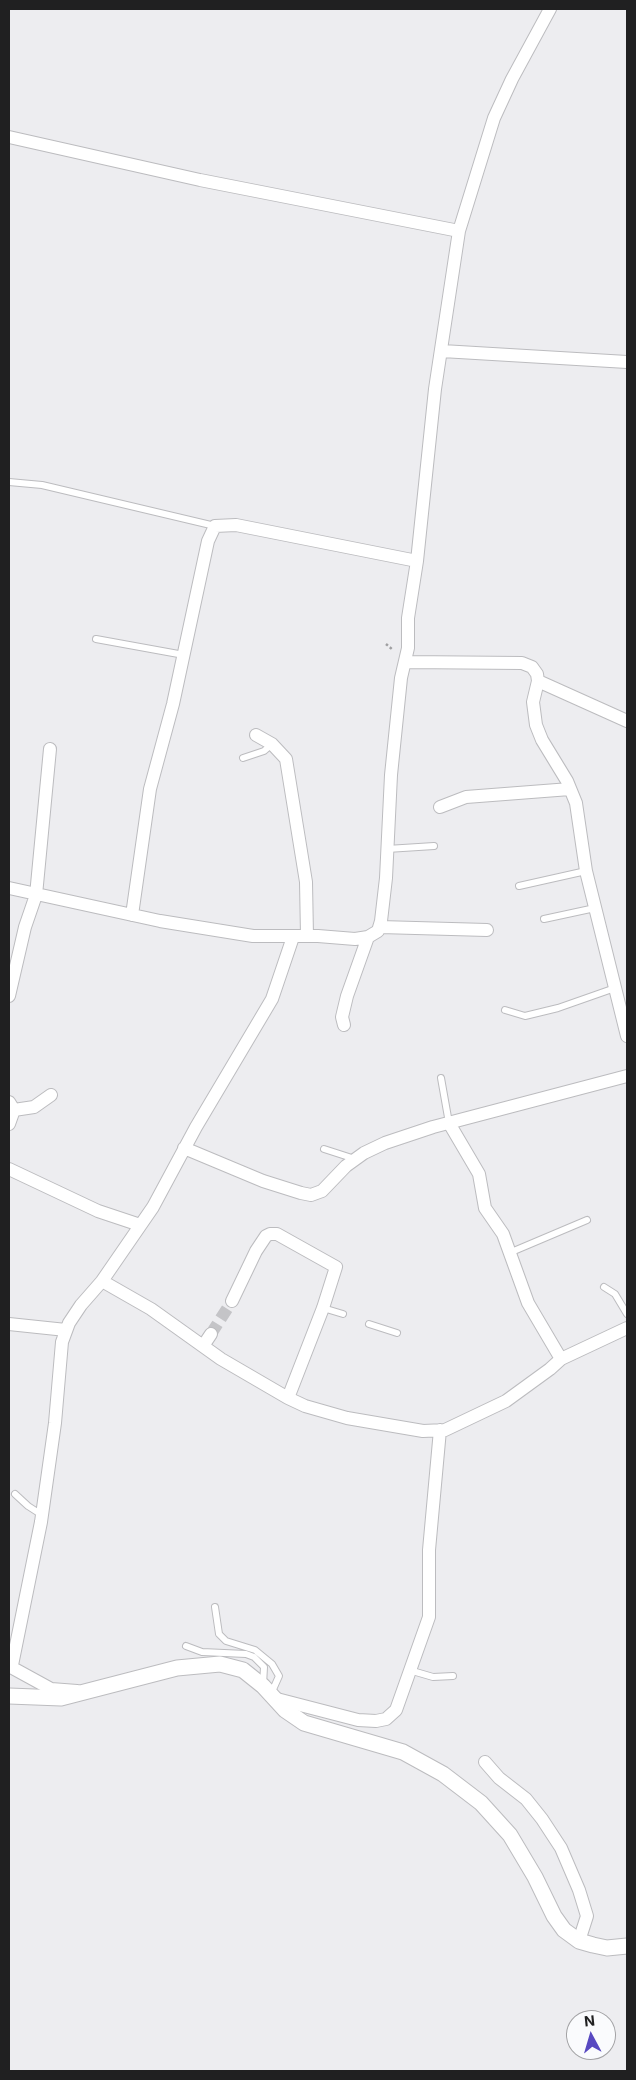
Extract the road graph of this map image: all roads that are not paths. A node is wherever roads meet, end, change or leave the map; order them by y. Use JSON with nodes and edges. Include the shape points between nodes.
{"nodes":[{"id":1,"x":550,"y":9,"type":"edge"},
{"id":2,"x":9,"y":137,"type":"edge"},
{"id":3,"x":459,"y":231,"type":"junction"},
{"id":4,"x":442,"y":351,"type":"junction"},
{"id":5,"x":627,"y":362,"type":"edge"},
{"id":6,"x":9,"y":482,"type":"edge"},
{"id":7,"x":215,"y":526,"type":"junction"},
{"id":8,"x":417,"y":561,"type":"junction"},
{"id":9,"x":96,"y":639,"type":"dead end"},
{"id":10,"x":184,"y":655,"type":"junction"},
{"id":11,"x":405,"y":662,"type":"junction"},
{"id":12,"x":538,"y":681,"type":"junction"},
{"id":13,"x":627,"y":720,"type":"edge"},
{"id":14,"x":256,"y":735,"type":"dead end"},
{"id":15,"x":272,"y":744,"type":"junction"},
{"id":16,"x":50,"y":748,"type":"dead end"},
{"id":17,"x":244,"y":758,"type":"dead end"},
{"id":18,"x":570,"y":789,"type":"junction"},
{"id":19,"x":440,"y":807,"type":"dead end"},
{"id":20,"x":434,"y":846,"type":"dead end"},
{"id":21,"x":387,"y":849,"type":"junction"},
{"id":22,"x":586,"y":871,"type":"junction"},
{"id":23,"x":519,"y":886,"type":"dead end"},
{"id":24,"x":9,"y":888,"type":"edge"},
{"id":25,"x":36,"y":895,"type":"junction"},
{"id":26,"x":595,"y":908,"type":"junction"},
{"id":27,"x":132,"y":915,"type":"junction"},
{"id":28,"x":544,"y":920,"type":"dead end"},
{"id":29,"x":380,"y":927,"type":"junction"},
{"id":30,"x":487,"y":930,"type":"dead end"},
{"id":31,"x":307,"y":936,"type":"junction"},
{"id":32,"x":293,"y":937,"type":"junction"},
{"id":33,"x":368,"y":937,"type":"junction"},
{"id":34,"x":616,"y":988,"type":"junction"},
{"id":35,"x":9,"y":996,"type":"edge"},
{"id":36,"x":505,"y":1010,"type":"dead end"},
{"id":37,"x":344,"y":1025,"type":"dead end"},
{"id":38,"x":627,"y":1036,"type":"edge"},
{"id":39,"x":627,"y":1076,"type":"edge"},
{"id":40,"x":441,"y":1078,"type":"dead end"},
{"id":41,"x":51,"y":1095,"type":"dead end"},
{"id":42,"x":11,"y":1106,"type":"edge"},
{"id":43,"x":449,"y":1123,"type":"junction"},
{"id":44,"x":9,"y":1124,"type":"edge"},
{"id":45,"x":184,"y":1148,"type":"junction"},
{"id":46,"x":324,"y":1149,"type":"dead end"},
{"id":47,"x":355,"y":1159,"type":"junction"},
{"id":48,"x":9,"y":1169,"type":"edge"},
{"id":49,"x":587,"y":1220,"type":"dead end"},
{"id":50,"x":140,"y":1225,"type":"junction"},
{"id":51,"x":509,"y":1253,"type":"junction"},
{"id":52,"x":102,"y":1281,"type":"junction"},
{"id":53,"x":604,"y":1287,"type":"dead end"},
{"id":54,"x":232,"y":1301,"type":"tunnel mouth"},
{"id":55,"x":323,"y":1308,"type":"junction"},
{"id":56,"x":344,"y":1314,"type":"dead end"},
{"id":57,"x":627,"y":1314,"type":"edge"},
{"id":58,"x":9,"y":1324,"type":"edge"},
{"id":59,"x":369,"y":1324,"type":"dead end"},
{"id":60,"x":627,"y":1328,"type":"edge"},
{"id":61,"x":66,"y":1330,"type":"junction"},
{"id":62,"x":397,"y":1333,"type":"dead end"},
{"id":63,"x":211,"y":1334,"type":"tunnel mouth"},
{"id":64,"x":203,"y":1346,"type":"junction"},
{"id":65,"x":562,"y":1359,"type":"junction"},
{"id":66,"x":288,"y":1398,"type":"junction"},
{"id":67,"x":440,"y":1430,"type":"junction"},
{"id":68,"x":15,"y":1494,"type":"dead end"},
{"id":69,"x":42,"y":1515,"type":"junction"},
{"id":70,"x":215,"y":1607,"type":"dead end"},
{"id":71,"x":186,"y":1646,"type":"dead end"},
{"id":72,"x":10,"y":1665,"type":"edge"},
{"id":73,"x":409,"y":1670,"type":"junction"},
{"id":74,"x":453,"y":1676,"type":"dead end"},
{"id":75,"x":86,"y":1691,"type":"junction"},
{"id":76,"x":269,"y":1693,"type":"junction"},
{"id":77,"x":9,"y":1696,"type":"edge"},
{"id":78,"x":379,"y":1720,"type":"junction"},
{"id":79,"x":354,"y":1738,"type":"junction"},
{"id":80,"x":485,"y":1762,"type":"dead end"},
{"id":81,"x":579,"y":1941,"type":"junction"},
{"id":82,"x":627,"y":1946,"type":"edge"}],
"edges":[{"from":1,"to":3,"type":"street","via":[[494,118]]},
{"from":2,"to":3,"type":"street","via":[[200,180]]},
{"from":3,"to":4,"type":"street"},
{"from":4,"to":5,"type":"street"},
{"from":4,"to":8,"type":"street"},
{"from":6,"to":7,"type":"lane","via":[[42,485]]},
{"from":7,"to":8,"type":"street","via":[[236,525]]},
{"from":7,"to":10,"type":"street","via":[[208,541]]},
{"from":8,"to":11,"type":"street"},
{"from":9,"to":10,"type":"lane"},
{"from":10,"to":27,"type":"street","via":[[150,789]]},
{"from":11,"to":12,"type":"street","via":[[522,663],[532,667]]},
{"from":11,"to":21,"type":"street","via":[[391,774]]},
{"from":12,"to":13,"type":"street"},
{"from":12,"to":18,"type":"street","via":[[532,702],[536,725]]},
{"from":14,"to":15,"type":"street"},
{"from":15,"to":17,"type":"lane","via":[[264,751]]},
{"from":15,"to":31,"type":"street","via":[[286,759],[306,882]]},
{"from":16,"to":25,"type":"street"},
{"from":18,"to":19,"type":"street","via":[[466,797]]},
{"from":18,"to":22,"type":"street","via":[[576,803]]},
{"from":20,"to":21,"type":"lane"},
{"from":21,"to":29,"type":"street"},
{"from":22,"to":23,"type":"lane"},
{"from":22,"to":26,"type":"street"},
{"from":24,"to":25,"type":"street"},
{"from":25,"to":27,"type":"street"},
{"from":25,"to":35,"type":"street"},
{"from":26,"to":28,"type":"lane"},
{"from":26,"to":34,"type":"street"},
{"from":27,"to":32,"type":"street","via":[[207,930]]},
{"from":29,"to":30,"type":"street"},
{"from":29,"to":33,"type":"street"},
{"from":31,"to":32,"type":"street"},
{"from":31,"to":33,"type":"street"},
{"from":32,"to":45,"type":"street","via":[[272,1000]]},
{"from":33,"to":37,"type":"street","via":[[347,996],[342,1017]]},
{"from":34,"to":36,"type":"lane","via":[[525,1016]]},
{"from":34,"to":38,"type":"street"},
{"from":39,"to":43,"type":"street"},
{"from":40,"to":43,"type":"lane"},
{"from":41,"to":42,"type":"street","via":[[34,1107]]},
{"from":42,"to":44,"type":"street"},
{"from":43,"to":47,"type":"street","via":[[386,1142]]},
{"from":43,"to":51,"type":"street","via":[[479,1174],[485,1208],[503,1234]]},
{"from":45,"to":47,"type":"street","via":[[263,1181],[311,1195],[322,1191]]},
{"from":45,"to":50,"type":"street"},
{"from":46,"to":47,"type":"lane"},
{"from":48,"to":50,"type":"street","via":[[98,1211]]},
{"from":49,"to":51,"type":"lane"},
{"from":50,"to":52,"type":"street"},
{"from":51,"to":65,"type":"street","via":[[528,1304]]},
{"from":52,"to":61,"type":"street","via":[[81,1305]]},
{"from":52,"to":64,"type":"street","via":[[151,1309]]},
{"from":53,"to":57,"type":"lane","via":[[615,1294]]},
{"from":54,"to":55,"type":"street","via":[[266,1236],[277,1234],[336,1267]]},
{"from":55,"to":56,"type":"lane"},
{"from":55,"to":66,"type":"street"},
{"from":58,"to":61,"type":"street"},
{"from":59,"to":62,"type":"lane"},
{"from":60,"to":65,"type":"street"},
{"from":61,"to":69,"type":"street"},
{"from":63,"to":64,"type":"street"},
{"from":64,"to":66,"type":"street"},
{"from":65,"to":67,"type":"street","via":[[506,1401]]},
{"from":66,"to":67,"type":"street","via":[[347,1418],[423,1431]]},
{"from":67,"to":73,"type":"street","via":[[429,1550],[429,1617]]},
{"from":68,"to":69,"type":"lane"},
{"from":69,"to":72,"type":"street"},
{"from":70,"to":76,"type":"lane","via":[[220,1634],[226,1641],[262,1654],[279,1676]]},
{"from":71,"to":76,"type":"lane","via":[[202,1652],[246,1654],[254,1658],[264,1667]]},
{"from":72,"to":75,"type":"street","via":[[51,1689]]},
{"from":73,"to":74,"type":"lane","via":[[433,1677]]},
{"from":73,"to":78,"type":"street","via":[[396,1710],[390,1717]]},
{"from":75,"to":76,"type":"street","via":[[177,1668],[220,1664],[242,1670]]},
{"from":75,"to":77,"type":"street","via":[[61,1698]]},
{"from":76,"to":78,"type":"street","via":[[325,1713],[358,1720]]},
{"from":76,"to":79,"type":"street","via":[[304,1723]]},
{"from":78,"to":79,"type":"street"},
{"from":79,"to":81,"type":"street","via":[[403,1752],[443,1774],[481,1803],[510,1835],[554,1916],[564,1930]]},
{"from":80,"to":81,"type":"street","via":[[526,1799],[561,1848],[587,1916]]},
{"from":81,"to":82,"type":"street","via":[[607,1948]]}]}
